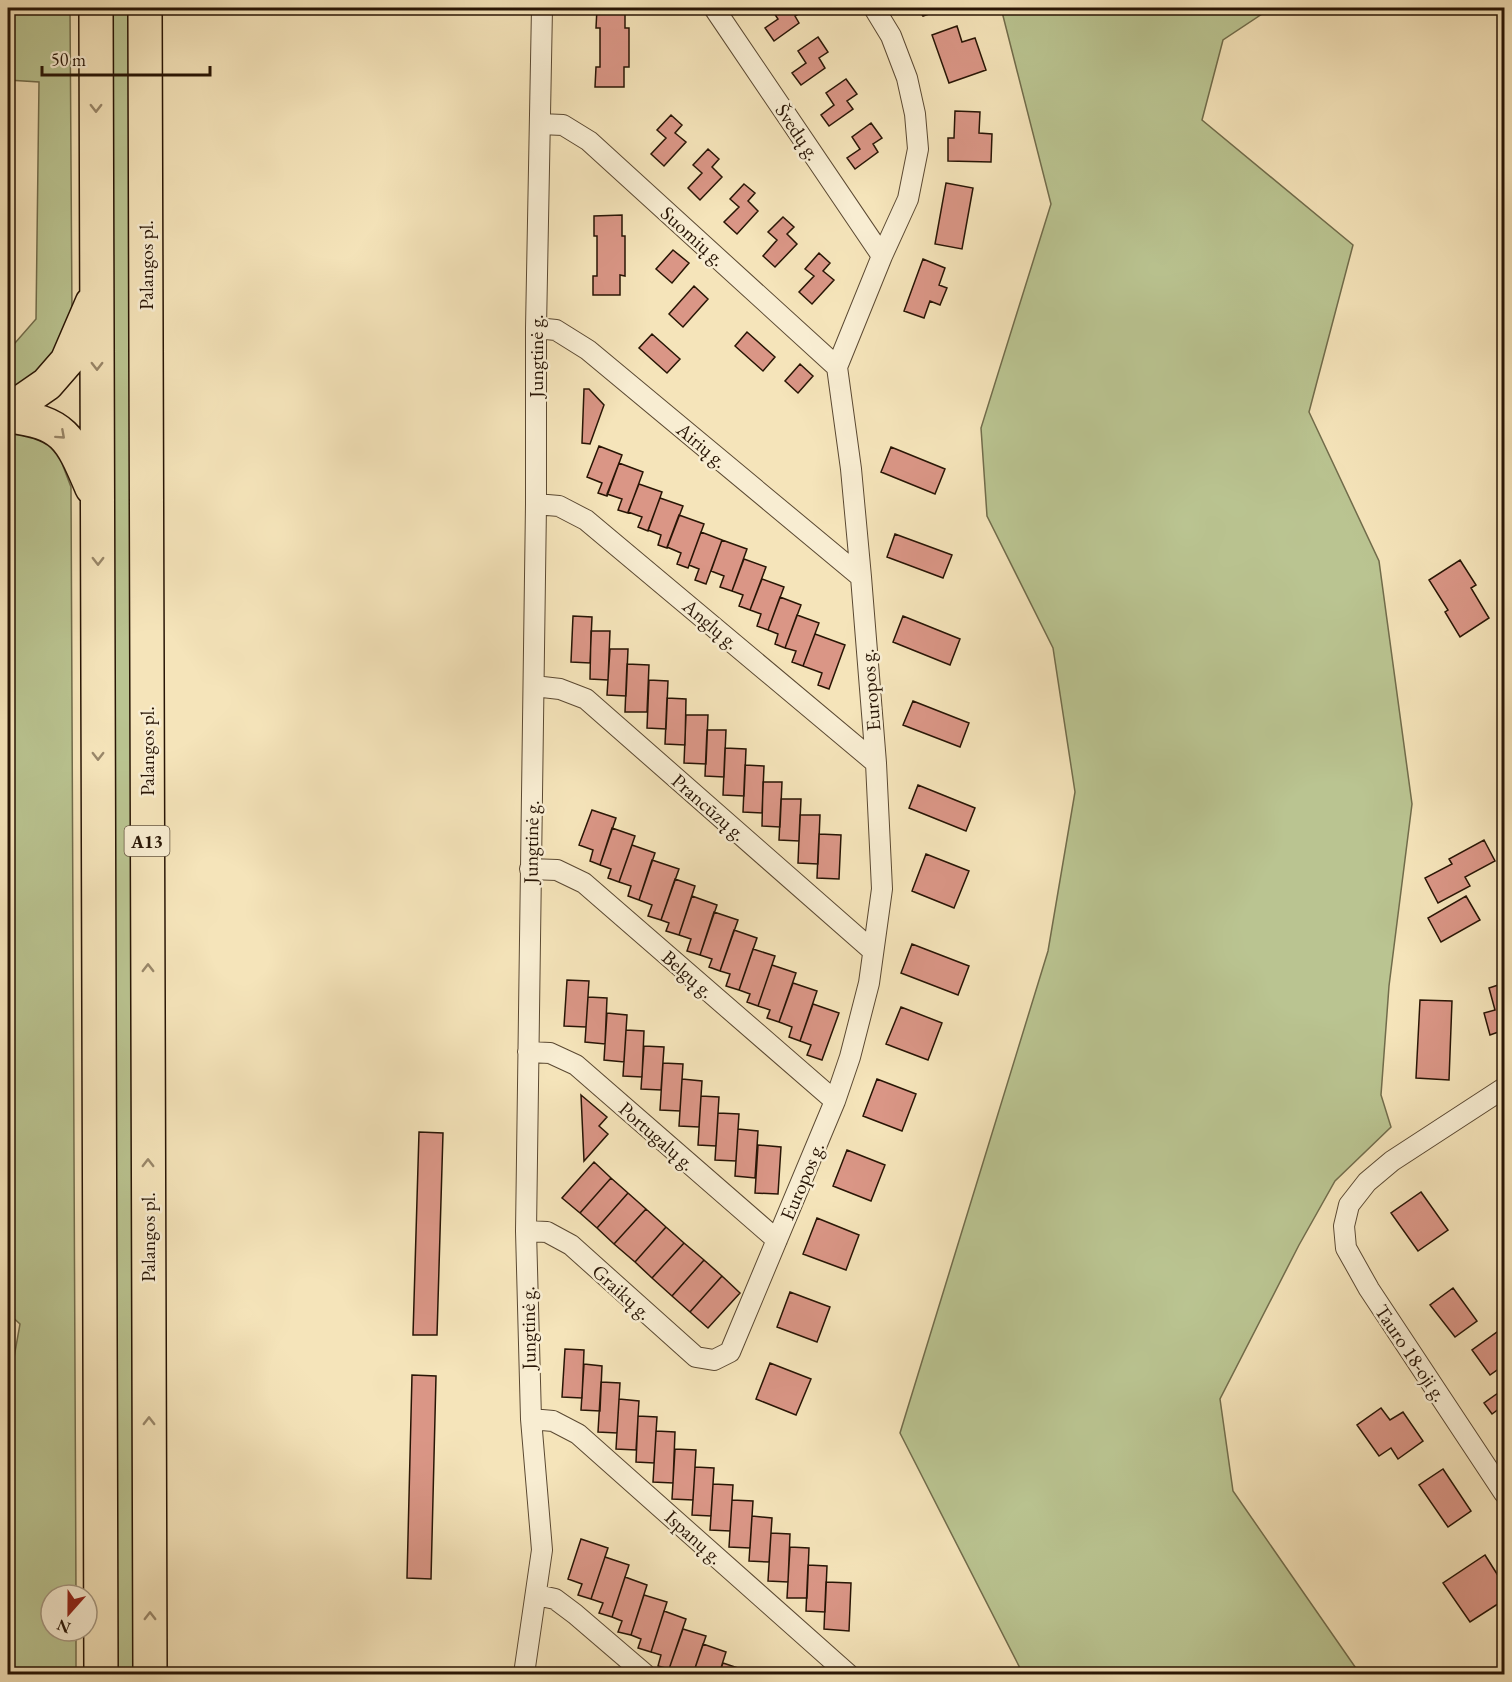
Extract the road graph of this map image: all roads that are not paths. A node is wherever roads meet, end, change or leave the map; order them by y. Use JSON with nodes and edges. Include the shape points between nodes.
{"nodes":[{"id":1,"x":96,"y":8,"type":"edge"},
{"id":2,"x":145,"y":8,"type":"edge"},
{"id":3,"x":542,"y":8,"type":"edge"},
{"id":4,"x":714,"y":8,"type":"edge"},
{"id":5,"x":874,"y":8,"type":"edge"},
{"id":6,"x":540,"y":124,"type":"junction"},
{"id":7,"x":882,"y":256,"type":"junction"},
{"id":8,"x":97,"y":293,"type":"junction"},
{"id":9,"x":536,"y":328,"type":"junction"},
{"id":10,"x":837,"y":367,"type":"junction"},
{"id":11,"x":8,"y":411,"type":"edge"},
{"id":12,"x":8,"y":416,"type":"edge"},
{"id":13,"x":97,"y":500,"type":"junction"},
{"id":14,"x":536,"y":504,"type":"junction"},
{"id":15,"x":861,"y":577,"type":"junction"},
{"id":16,"x":534,"y":686,"type":"junction"},
{"id":17,"x":876,"y":763,"type":"junction"},
{"id":18,"x":530,"y":869,"type":"junction"},
{"id":19,"x":873,"y":951,"type":"junction"},
{"id":20,"x":528,"y":1053,"type":"junction"},
{"id":21,"x":1504,"y":1088,"type":"edge"},
{"id":22,"x":835,"y":1101,"type":"junction"},
{"id":23,"x":526,"y":1231,"type":"junction"},
{"id":24,"x":777,"y":1240,"type":"junction"},
{"id":25,"x":714,"y":1360,"type":"joint"},
{"id":26,"x":531,"y":1419,"type":"junction"},
{"id":27,"x":1504,"y":1493,"type":"edge"},
{"id":28,"x":537,"y":1595,"type":"junction"},
{"id":29,"x":101,"y":1674,"type":"edge"},
{"id":30,"x":150,"y":1674,"type":"edge"},
{"id":31,"x":524,"y":1674,"type":"edge"},
{"id":32,"x":645,"y":1674,"type":"edge"},
{"id":33,"x":848,"y":1674,"type":"edge"}],
"edges":[{"from":1,"to":8,"type":"highway","number":"A13","one_way":true},
{"from":30,"to":2,"type":"highway","name":"Palangos pl.","number":"A13","one_way":true},
{"from":3,"to":6,"type":"street","name":"Jungtinė g."},
{"from":4,"to":7,"type":"street","name":"Švedų g."},
{"from":5,"to":7,"type":"street","name":"Europos g.","via":[[891,36],[908,78],[918,149],[908,199]]},
{"from":6,"to":9,"type":"street","name":"Jungtinė g."},
{"from":6,"to":10,"type":"street","name":"Suomių g.","via":[[563,125],[589,141]]},
{"from":7,"to":10,"type":"street","name":"Europos g."},
{"from":8,"to":11,"type":"highway","via":[[67,361],[47,384]]},
{"from":8,"to":13,"type":"highway","number":"A13","one_way":true},
{"from":9,"to":14,"type":"street","name":"Jungtinė g."},
{"from":9,"to":15,"type":"street","name":"Airių g.","via":[[556,330],[588,350]]},
{"from":10,"to":15,"type":"street","name":"Europos g."},
{"from":12,"to":13,"type":"highway","one_way":true,"via":[[33,419],[59,431],[76,450]]},
{"from":13,"to":29,"type":"highway","number":"A13","one_way":true},
{"from":14,"to":16,"type":"street","name":"Jungtinė g."},
{"from":14,"to":17,"type":"street","name":"Anglų g.","via":[[559,506],[586,520]]},
{"from":15,"to":17,"type":"street","name":"Europos g."},
{"from":16,"to":18,"type":"street","name":"Jungtinė g."},
{"from":16,"to":19,"type":"street","name":"Prancūzų g.","via":[[560,689],[586,699]]},
{"from":17,"to":19,"type":"street","name":"Europos g.","via":[[882,889]]},
{"from":18,"to":20,"type":"street","name":"Jungtinė g."},
{"from":18,"to":22,"type":"street","name":"Belgų g.","via":[[557,870],[584,883]]},
{"from":19,"to":22,"type":"street","name":"Europos g.","via":[[850,1057]]},
{"from":20,"to":23,"type":"street","name":"Jungtinė g."},
{"from":20,"to":24,"type":"street","name":"Portugalų g.","via":[[550,1053],[576,1065]]},
{"from":21,"to":27,"type":"street","name":"Tauro 18-oji g.","via":[[1392,1161],[1350,1205],[1344,1226],[1346,1248],[1369,1289]]},
{"from":22,"to":24,"type":"street","name":"Europos g."},
{"from":23,"to":25,"type":"street","name":"Graikų g.","via":[[547,1232],[571,1245],[689,1352]]},
{"from":23,"to":26,"type":"street","name":"Jungtinė g."},
{"from":24,"to":25,"type":"street","name":"Europos g.","via":[[730,1352]]},
{"from":26,"to":28,"type":"street","name":"Jungtinė g.","via":[[542,1550]]},
{"from":26,"to":33,"type":"street","name":"Ispanų g.","via":[[553,1420],[578,1434]]},
{"from":28,"to":31,"type":"street","name":"Jungtinė g."},
{"from":28,"to":32,"type":"street","via":[[555,1599]]}]}
